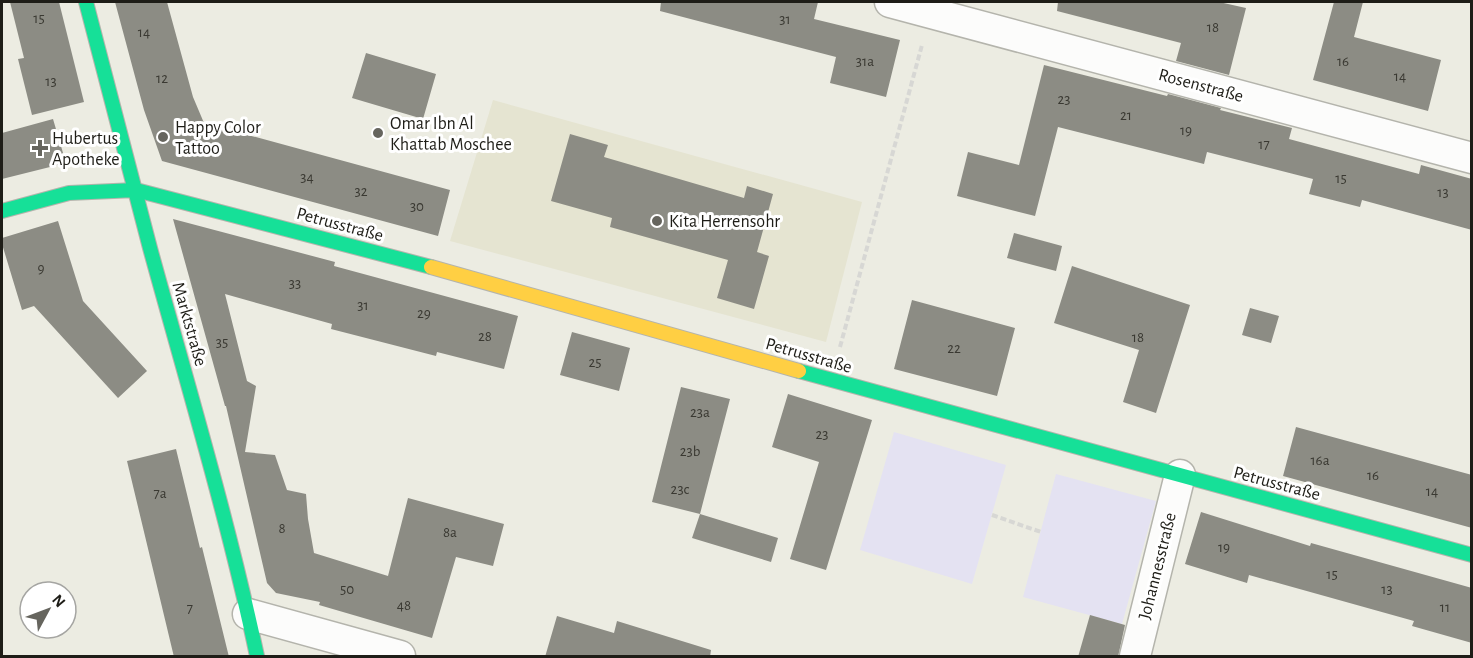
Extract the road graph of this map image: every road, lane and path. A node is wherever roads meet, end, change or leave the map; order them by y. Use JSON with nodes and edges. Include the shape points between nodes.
{"nodes":[{"id":1,"x":86,"y":2,"type":"edge"},
{"id":2,"x":890,"y":2,"type":"edge"},
{"id":3,"x":932,"y":7,"type":"edge"},
{"id":4,"x":1472,"y":158,"type":"edge"},
{"id":5,"x":136,"y":190,"type":"junction"},
{"id":6,"x":2,"y":211,"type":"edge"},
{"id":7,"x":831,"y":380,"type":"junction"},
{"id":8,"x":1180,"y":475,"type":"junction"},
{"id":9,"x":992,"y":515,"type":"dead end"},
{"id":10,"x":1041,"y":532,"type":"dead end"},
{"id":11,"x":1472,"y":555,"type":"edge"},
{"id":12,"x":248,"y":614,"type":"junction"},
{"id":13,"x":257,"y":657,"type":"edge"},
{"id":14,"x":400,"y":657,"type":"edge"},
{"id":15,"x":1135,"y":657,"type":"edge"}],
"edges":[{"from":1,"to":5,"type":"street","name":"Marktstraße"},
{"from":2,"to":3,"type":"street","name":"Rosenstraße"},
{"from":3,"to":4,"type":"street","name":"Rosenstraße"},
{"from":3,"to":7,"type":"path"},
{"from":5,"to":6,"type":"street","name":"Petrusstraße","via":[[69,193]]},
{"from":5,"to":7,"type":"street","name":"Petrusstraße","via":[[485,281]]},
{"from":5,"to":12,"type":"street","name":"Marktstraße"},
{"from":7,"to":8,"type":"street","name":"Petrusstraße"},
{"from":8,"to":11,"type":"street","name":"Petrusstraße"},
{"from":8,"to":15,"type":"street","name":"Johannesstraße"},
{"from":9,"to":10,"type":"path"},
{"from":12,"to":13,"type":"street","name":"Marktstraße"},
{"from":12,"to":14,"type":"street"}]}
